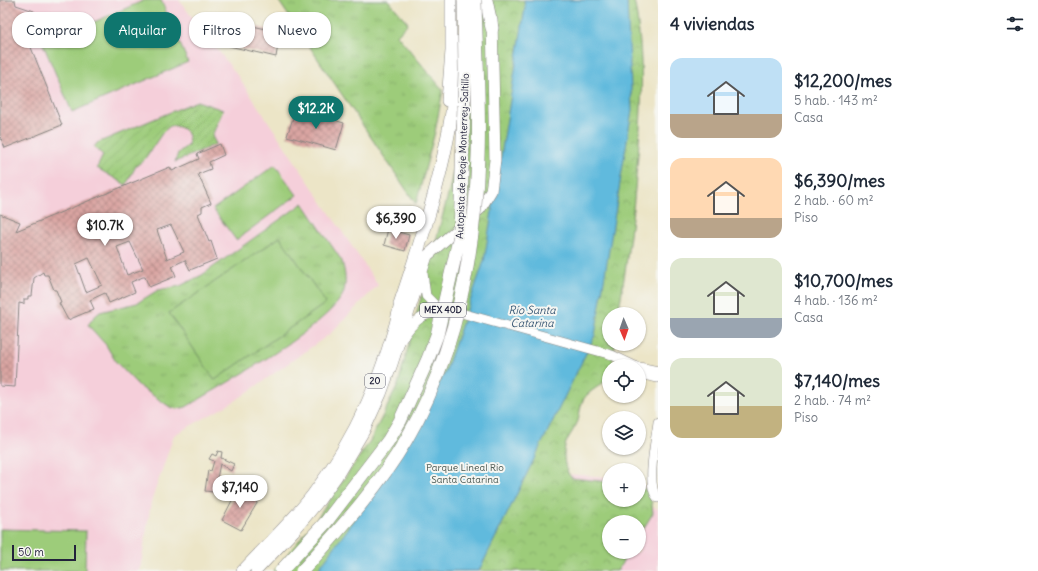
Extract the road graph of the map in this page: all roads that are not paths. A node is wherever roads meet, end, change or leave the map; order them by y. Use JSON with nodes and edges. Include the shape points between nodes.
{"nodes":[{"id":1,"x":451,"y":0,"type":"edge"},
{"id":2,"x":460,"y":0,"type":"edge"},
{"id":3,"x":464,"y":0,"type":"edge"},
{"id":4,"x":475,"y":0,"type":"edge"},
{"id":5,"x":486,"y":0,"type":"edge"},
{"id":6,"x":491,"y":0,"type":"edge"},
{"id":7,"x":492,"y":28,"type":"junction"},
{"id":8,"x":422,"y":269,"type":"junction"},
{"id":9,"x":400,"y":304,"type":"junction"},
{"id":10,"x":440,"y":311,"type":"junction"},
{"id":11,"x":401,"y":342,"type":"junction"},
{"id":12,"x":611,"y":357,"type":"junction"},
{"id":13,"x":613,"y":359,"type":"edge"},
{"id":14,"x":616,"y":359,"type":"edge"},
{"id":15,"x":646,"y":368,"type":"edge"},
{"id":16,"x":658,"y":371,"type":"edge"},
{"id":17,"x":646,"y":375,"type":"edge"},
{"id":18,"x":658,"y":378,"type":"edge"},
{"id":19,"x":658,"y":422,"type":"edge"},
{"id":20,"x":658,"y":498,"type":"edge"},
{"id":21,"x":242,"y":571,"type":"edge"},
{"id":22,"x":256,"y":571,"type":"edge"},
{"id":23,"x":281,"y":571,"type":"edge"},
{"id":24,"x":302,"y":571,"type":"edge"}],
"edges":[{"from":1,"to":9,"type":"main road","number":"20","via":[[450,76],[438,156]]},
{"from":2,"to":9,"type":"highway","via":[[457,84],[451,125],[420,246]]},
{"from":3,"to":23,"type":"highway","name":"Autopista de Peaje Monterrey-Saltillo","number":"MEX 40D","bridge":true,"via":[[466,71],[460,235],[437,335],[400,421],[388,441],[326,522]]},
{"from":4,"to":24,"type":"highway","name":"Autopista de Peaje Monterrey-Saltillo","number":"MEX 40D","bridge":true,"via":[[479,154],[476,204],[466,267],[452,326],[435,380],[406,439],[374,487]]},
{"from":5,"to":7,"type":"highway"},
{"from":6,"to":7,"type":"main road"},
{"from":7,"to":8,"type":"main road","number":"20","via":[[495,160],[491,191],[480,209],[427,256]]},
{"from":8,"to":10,"type":"street","via":[[426,296]]},
{"from":8,"to":11,"type":"main road","number":"20"},
{"from":9,"to":21,"type":"main road","number":"20","via":[[386,354],[359,419],[343,448],[311,496]]},
{"from":10,"to":11,"type":"street","via":[[414,322]]},
{"from":10,"to":12,"type":"street","bridge":true},
{"from":11,"to":22,"type":"main road","number":"20","via":[[364,431],[337,476],[294,531]]},
{"from":12,"to":13,"type":"street"},
{"from":12,"to":14,"type":"street"},
{"from":15,"to":16,"type":"street"},
{"from":17,"to":18,"type":"street"},
{"from":19,"to":20,"type":"street","via":[[652,477],[652,487]]}]}
